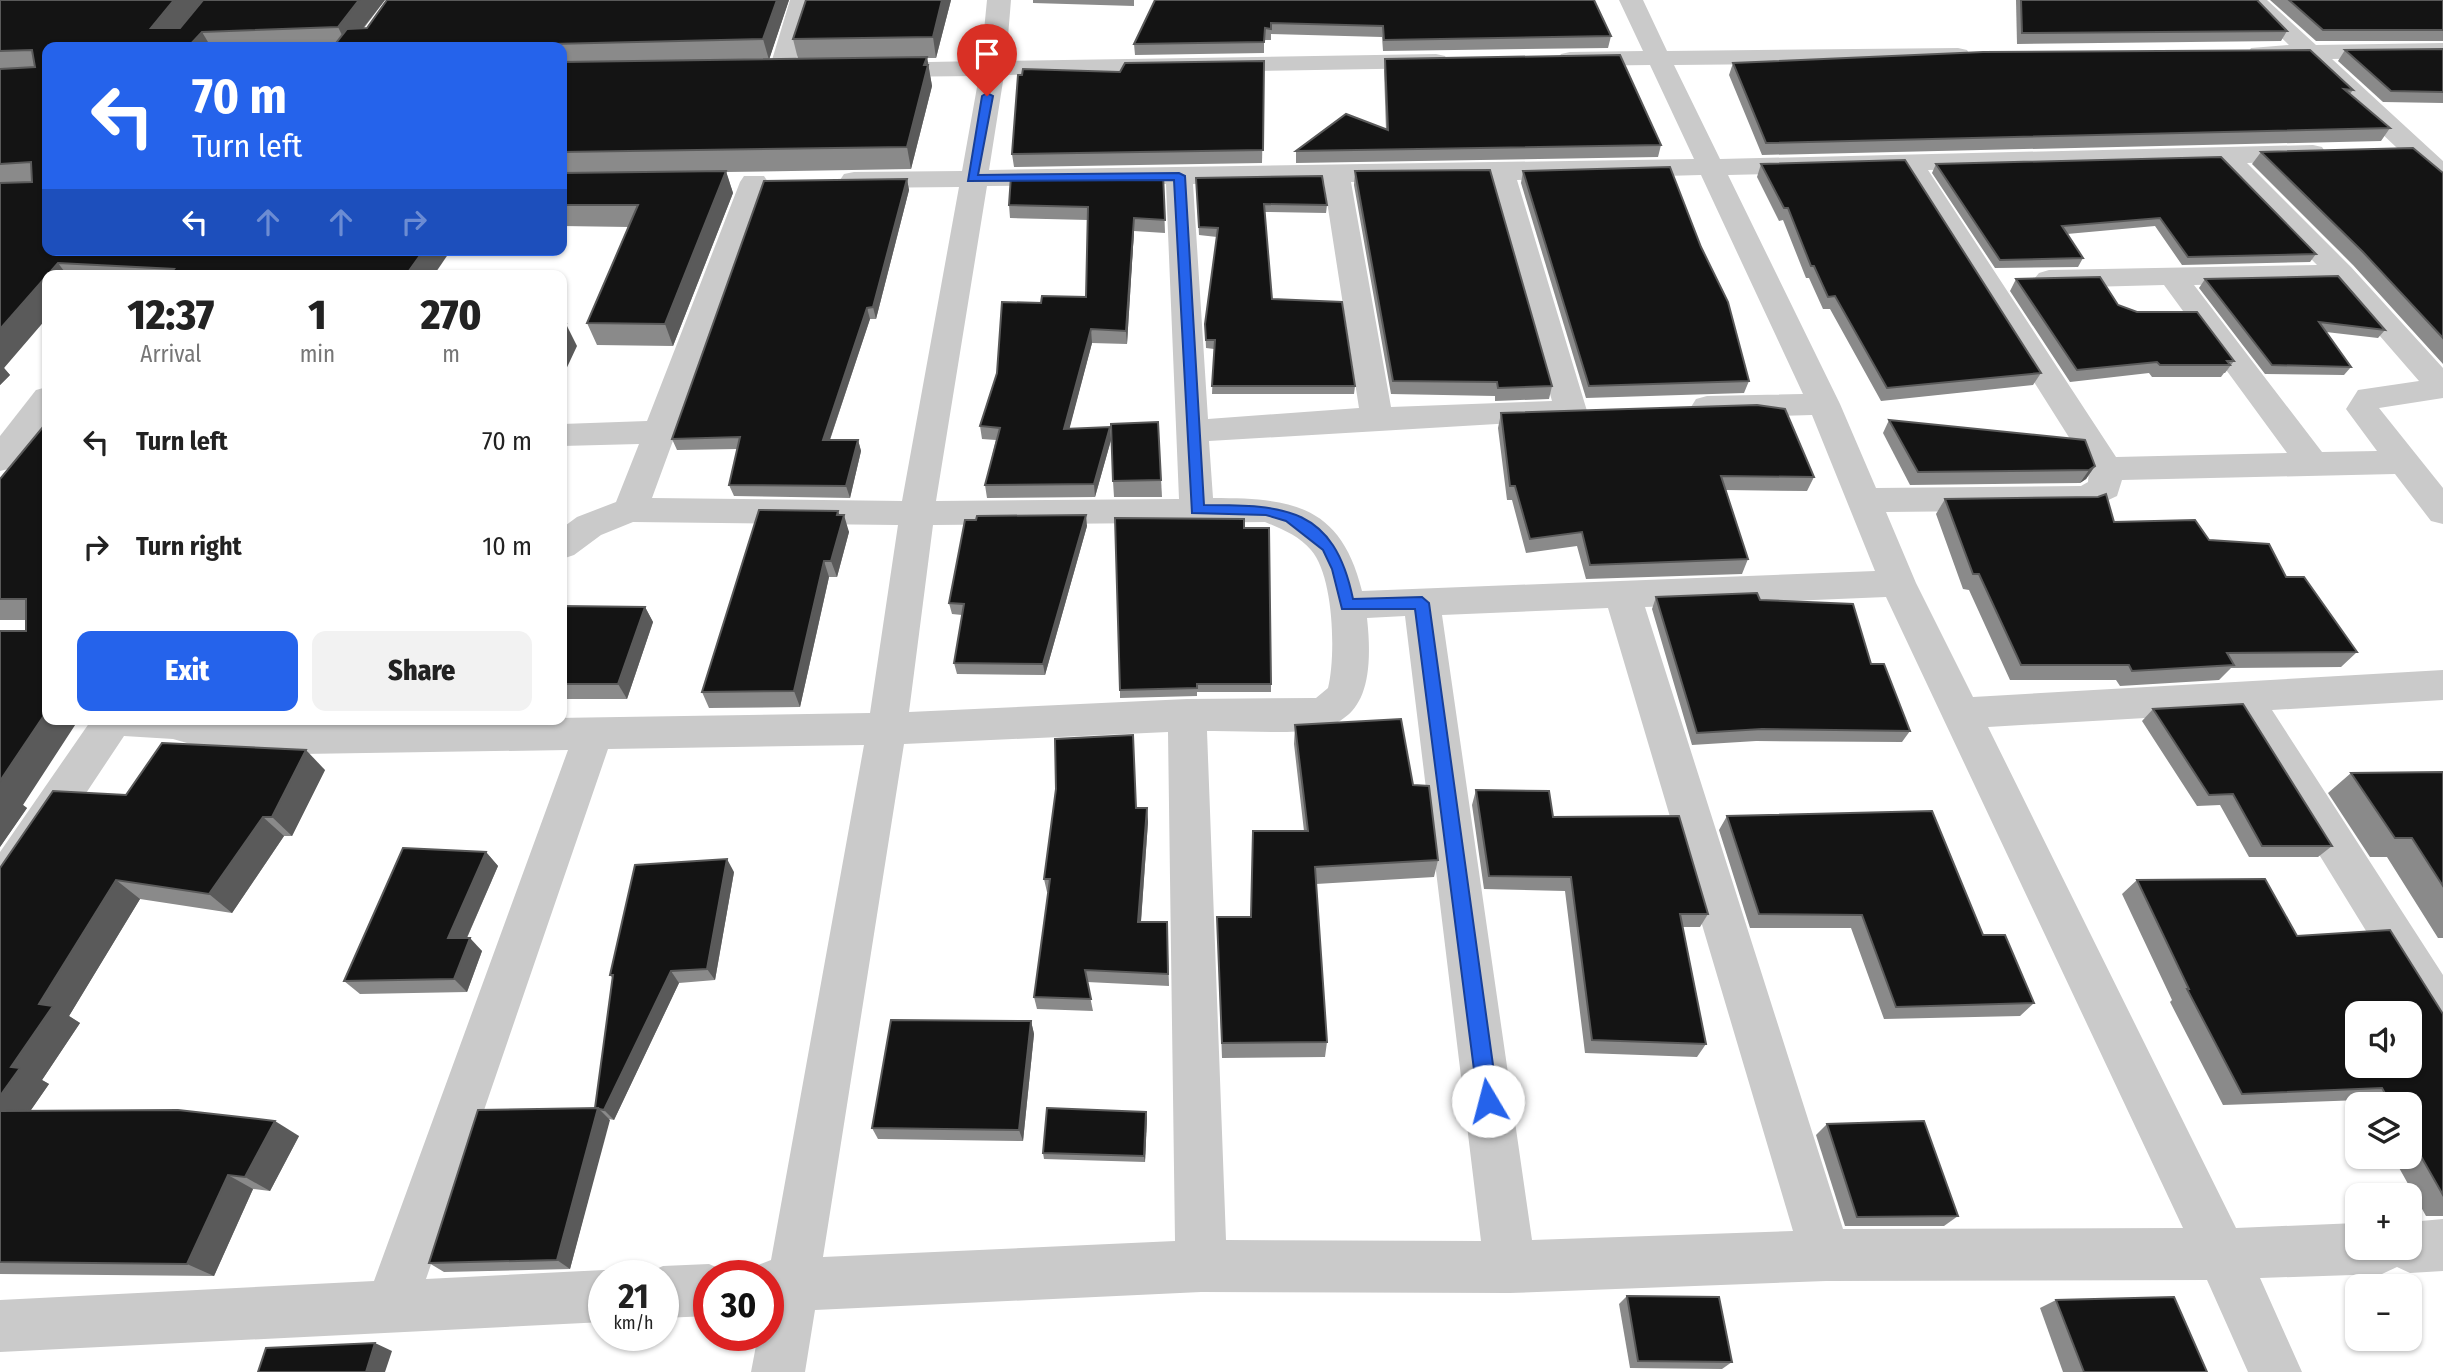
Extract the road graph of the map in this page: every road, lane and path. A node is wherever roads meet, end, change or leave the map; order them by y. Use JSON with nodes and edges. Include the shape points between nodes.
{"nodes":[{"id":1,"x":802,"y":0,"type":"edge"},
{"id":2,"x":999,"y":0,"type":"edge"},
{"id":3,"x":1631,"y":0,"type":"edge"},
{"id":4,"x":2255,"y":0,"type":"edge"},
{"id":5,"x":2443,"y":51,"type":"edge"},
{"id":6,"x":2240,"y":53,"type":"edge"},
{"id":7,"x":2309,"y":53,"type":"junction"},
{"id":8,"x":1977,"y":55,"type":"edge"},
{"id":9,"x":1658,"y":57,"type":"junction"},
{"id":10,"x":1547,"y":59,"type":"edge"},
{"id":11,"x":1464,"y":61,"type":"edge"},
{"id":12,"x":993,"y":69,"type":"junction"},
{"id":13,"x":808,"y":70,"type":"edge"},
{"id":14,"x":847,"y":70,"type":"edge"},
{"id":15,"x":754,"y":71,"type":"edge"},
{"id":16,"x":782,"y":71,"type":"junction"},
{"id":17,"x":2415,"y":150,"type":"junction"},
{"id":18,"x":2374,"y":151,"type":"edge"},
{"id":19,"x":2333,"y":152,"type":"edge"},
{"id":20,"x":2224,"y":155,"type":"junction"},
{"id":21,"x":1909,"y":162,"type":"junction"},
{"id":22,"x":1710,"y":166,"type":"junction"},
{"id":23,"x":1501,"y":172,"type":"junction"},
{"id":24,"x":1336,"y":174,"type":"junction"},
{"id":25,"x":1179,"y":176,"type":"junction"},
{"id":26,"x":2443,"y":176,"type":"edge"},
{"id":27,"x":972,"y":178,"type":"junction"},
{"id":28,"x":822,"y":181,"type":"edge"},
{"id":29,"x":754,"y":182,"type":"edge"},
{"id":30,"x":2341,"y":273,"type":"junction"},
{"id":31,"x":2174,"y":277,"type":"junction"},
{"id":32,"x":2007,"y":280,"type":"junction"},
{"id":33,"x":2443,"y":388,"type":"edge"},
{"id":34,"x":42,"y":404,"type":"edge"},
{"id":35,"x":1824,"y":404,"type":"junction"},
{"id":36,"x":1677,"y":408,"type":"edge"},
{"id":37,"x":1377,"y":418,"type":"junction"},
{"id":38,"x":1192,"y":431,"type":"junction"},
{"id":39,"x":657,"y":432,"type":"junction"},
{"id":40,"x":567,"y":435,"type":"edge"},
{"id":41,"x":42,"y":447,"type":"edge"},
{"id":42,"x":5,"y":454,"type":"edge"},
{"id":43,"x":2401,"y":462,"type":"junction"},
{"id":44,"x":2313,"y":464,"type":"junction"},
{"id":45,"x":2106,"y":469,"type":"junction"},
{"id":46,"x":1864,"y":500,"type":"junction"},
{"id":47,"x":629,"y":510,"type":"junction"},
{"id":48,"x":1197,"y":510,"type":"junction"},
{"id":49,"x":2443,"y":512,"type":"edge"},
{"id":50,"x":917,"y":513,"type":"junction"},
{"id":51,"x":567,"y":542,"type":"edge"},
{"id":52,"x":1898,"y":583,"type":"junction"},
{"id":53,"x":1623,"y":596,"type":"junction"},
{"id":54,"x":1422,"y":603,"type":"junction"},
{"id":55,"x":1347,"y":605,"type":"junction"},
{"id":56,"x":2443,"y":685,"type":"edge"},
{"id":57,"x":2243,"y":697,"type":"junction"},
{"id":58,"x":1961,"y":713,"type":"junction"},
{"id":59,"x":1187,"y":715,"type":"junction"},
{"id":60,"x":111,"y":725,"type":"edge"},
{"id":61,"x":193,"y":725,"type":"edge"},
{"id":62,"x":462,"y":728,"type":"edge"},
{"id":63,"x":234,"y":729,"type":"edge"},
{"id":64,"x":887,"y":729,"type":"junction"},
{"id":65,"x":593,"y":735,"type":"junction"},
{"id":66,"x":0,"y":887,"type":"edge"},
{"id":67,"x":2443,"y":1015,"type":"edge"},
{"id":68,"x":2443,"y":1245,"type":"edge"},
{"id":69,"x":2422,"y":1246,"type":"edge"},
{"id":70,"x":2345,"y":1249,"type":"edge"},
{"id":71,"x":2222,"y":1254,"type":"junction"},
{"id":72,"x":1826,"y":1255,"type":"junction"},
{"id":73,"x":784,"y":1264,"type":"edge"},
{"id":74,"x":1201,"y":1266,"type":"junction"},
{"id":75,"x":1510,"y":1266,"type":"junction"},
{"id":76,"x":784,"y":1285,"type":"edge"},
{"id":77,"x":588,"y":1297,"type":"edge"},
{"id":78,"x":390,"y":1308,"type":"junction"},
{"id":79,"x":0,"y":1326,"type":"edge"},
{"id":80,"x":778,"y":1351,"type":"edge"},
{"id":81,"x":778,"y":1372,"type":"edge"},
{"id":82,"x":2275,"y":1372,"type":"edge"}],
"edges":[{"from":1,"to":16,"type":"street"},
{"from":2,"to":12,"type":"street"},
{"from":3,"to":9,"type":"street"},
{"from":4,"to":7,"type":"street"},
{"from":5,"to":7,"type":"street"},
{"from":6,"to":7,"type":"street"},
{"from":7,"to":17,"type":"street"},
{"from":8,"to":9,"type":"street"},
{"from":9,"to":10,"type":"street"},
{"from":9,"to":22,"type":"street"},
{"from":11,"to":12,"type":"street"},
{"from":12,"to":14,"type":"street"},
{"from":12,"to":27,"type":"street"},
{"from":13,"to":16,"type":"street"},
{"from":15,"to":16,"type":"street"},
{"from":17,"to":18,"type":"street"},
{"from":17,"to":26,"type":"street"},
{"from":19,"to":20,"type":"street"},
{"from":20,"to":21,"type":"street"},
{"from":20,"to":30,"type":"street"},
{"from":21,"to":22,"type":"street"},
{"from":21,"to":32,"type":"street"},
{"from":22,"to":23,"type":"street"},
{"from":22,"to":35,"type":"street"},
{"from":23,"to":24,"type":"street"},
{"from":23,"to":37,"type":"street","via":[[1584,411]]},
{"from":24,"to":25,"type":"street"},
{"from":24,"to":37,"type":"street"},
{"from":25,"to":27,"type":"street"},
{"from":25,"to":38,"type":"street"},
{"from":27,"to":28,"type":"street"},
{"from":27,"to":50,"type":"street"},
{"from":29,"to":39,"type":"street"},
{"from":30,"to":31,"type":"street"},
{"from":30,"to":33,"type":"street"},
{"from":31,"to":32,"type":"street"},
{"from":31,"to":44,"type":"street"},
{"from":32,"to":45,"type":"street"},
{"from":33,"to":43,"type":"street","via":[[2369,397],[2362,409]]},
{"from":34,"to":42,"type":"street"},
{"from":35,"to":36,"type":"street"},
{"from":35,"to":46,"type":"street"},
{"from":37,"to":38,"type":"street"},
{"from":38,"to":48,"type":"street"},
{"from":39,"to":40,"type":"street"},
{"from":39,"to":47,"type":"street"},
{"from":41,"to":42,"type":"street"},
{"from":43,"to":44,"type":"street"},
{"from":43,"to":49,"type":"street"},
{"from":44,"to":45,"type":"street"},
{"from":45,"to":46,"type":"street","via":[[2105,488],[2087,498]]},
{"from":46,"to":52,"type":"street"},
{"from":47,"to":50,"type":"street"},
{"from":47,"to":51,"type":"street","via":[[589,526]]},
{"from":48,"to":50,"type":"street"},
{"from":48,"to":55,"type":"street","via":[[1267,510],[1291,517],[1328,547],[1339,569]]},
{"from":50,"to":64,"type":"street"},
{"from":52,"to":53,"type":"street"},
{"from":52,"to":58,"type":"street"},
{"from":53,"to":54,"type":"street"},
{"from":53,"to":72,"type":"street"},
{"from":54,"to":55,"type":"street"},
{"from":54,"to":75,"type":"street"},
{"from":55,"to":59,"type":"street","via":[[1351,674],[1337,706],[1321,714]]},
{"from":56,"to":57,"type":"street"},
{"from":57,"to":58,"type":"street"},
{"from":57,"to":67,"type":"street"},
{"from":58,"to":71,"type":"street"},
{"from":59,"to":64,"type":"street"},
{"from":59,"to":74,"type":"street"},
{"from":60,"to":66,"type":"street"},
{"from":61,"to":63,"type":"street"},
{"from":62,"to":63,"type":"street"},
{"from":62,"to":65,"type":"street"},
{"from":64,"to":65,"type":"street"},
{"from":64,"to":73,"type":"street"},
{"from":65,"to":78,"type":"street"},
{"from":68,"to":69,"type":"street"},
{"from":70,"to":71,"type":"street"},
{"from":71,"to":72,"type":"street"},
{"from":71,"to":82,"type":"street"},
{"from":72,"to":75,"type":"street"},
{"from":74,"to":75,"type":"street"},
{"from":74,"to":76,"type":"street"},
{"from":77,"to":78,"type":"street"},
{"from":78,"to":79,"type":"street"},
{"from":80,"to":81,"type":"street"}]}
